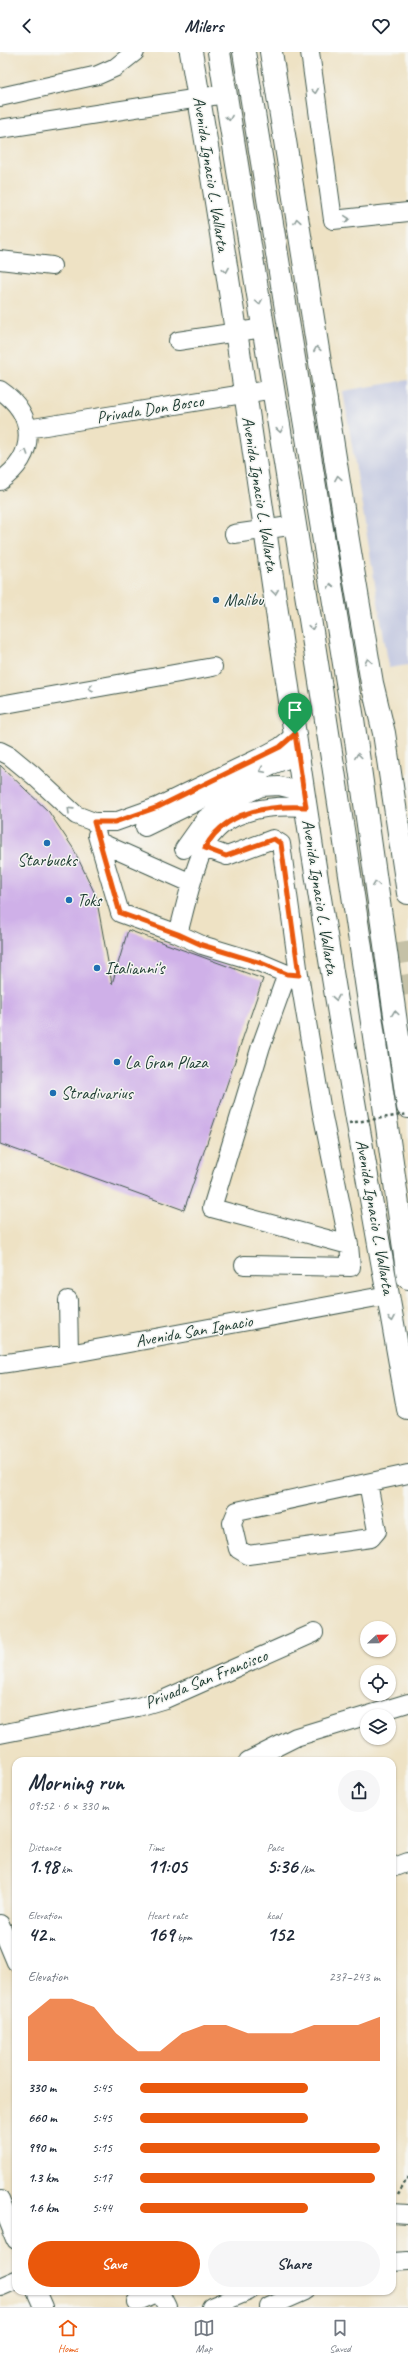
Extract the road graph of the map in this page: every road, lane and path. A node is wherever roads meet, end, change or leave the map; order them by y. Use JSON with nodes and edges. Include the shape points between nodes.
{"nodes":[{"id":1,"x":135,"y":52,"type":"edge"},
{"id":2,"x":191,"y":52,"type":"edge"},
{"id":3,"x":219,"y":52,"type":"edge"},
{"id":4,"x":244,"y":52,"type":"edge"},
{"id":5,"x":271,"y":52,"type":"edge"},
{"id":6,"x":310,"y":52,"type":"edge"},
{"id":7,"x":225,"y":94,"type":"junction"},
{"id":8,"x":0,"y":96,"type":"edge"},
{"id":9,"x":199,"y":98,"type":"junction"},
{"id":10,"x":0,"y":129,"type":"edge"},
{"id":11,"x":408,"y":212,"type":"edge"},
{"id":12,"x":0,"y":260,"type":"edge"},
{"id":13,"x":52,"y":266,"type":"dead end"},
{"id":14,"x":264,"y":328,"type":"junction"},
{"id":15,"x":236,"y":332,"type":"junction"},
{"id":16,"x":178,"y":341,"type":"dead end"},
{"id":17,"x":274,"y":389,"type":"junction"},
{"id":18,"x":0,"y":390,"type":"edge"},
{"id":19,"x":245,"y":394,"type":"junction"},
{"id":20,"x":27,"y":429,"type":"junction"},
{"id":21,"x":312,"y":465,"type":"junction"},
{"id":22,"x":0,"y":481,"type":"edge"},
{"id":23,"x":296,"y":525,"type":"junction"},
{"id":24,"x":266,"y":530,"type":"junction"},
{"id":25,"x":234,"y":534,"type":"dead end"},
{"id":26,"x":348,"y":540,"type":"junction"},
{"id":27,"x":213,"y":667,"type":"dead end"},
{"id":28,"x":372,"y":683,"type":"junction"},
{"id":29,"x":0,"y":705,"type":"edge"},
{"id":30,"x":296,"y":745,"type":"junction"},
{"id":31,"x":0,"y":751,"type":"edge"},
{"id":32,"x":305,"y":800,"type":"junction"},
{"id":33,"x":94,"y":822,"type":"junction"},
{"id":34,"x":403,"y":824,"type":"edge"},
{"id":35,"x":145,"y":827,"type":"dead end"},
{"id":36,"x":99,"y":842,"type":"junction"},
{"id":37,"x":205,"y":848,"type":"junction"},
{"id":38,"x":184,"y":849,"type":"dead end"},
{"id":39,"x":191,"y":883,"type":"junction"},
{"id":40,"x":408,"y":893,"type":"edge"},
{"id":41,"x":178,"y":934,"type":"junction"},
{"id":42,"x":398,"y":942,"type":"tunnel mouth"},
{"id":43,"x":293,"y":974,"type":"junction"},
{"id":44,"x":408,"y":1107,"type":"edge"},
{"id":45,"x":408,"y":1114,"type":"edge"},
{"id":46,"x":349,"y":1123,"type":"dead end"},
{"id":47,"x":369,"y":1180,"type":"junction"},
{"id":48,"x":348,"y":1245,"type":"junction"},
{"id":49,"x":244,"y":1265,"type":"dead end"},
{"id":50,"x":408,"y":1278,"type":"edge"},
{"id":51,"x":408,"y":1282,"type":"edge"},
{"id":52,"x":388,"y":1295,"type":"junction"},
{"id":53,"x":68,"y":1300,"type":"dead end"},
{"id":54,"x":69,"y":1354,"type":"junction"},
{"id":55,"x":0,"y":1364,"type":"edge"},
{"id":56,"x":408,"y":1409,"type":"edge"},
{"id":57,"x":408,"y":1474,"type":"edge"},
{"id":58,"x":368,"y":1483,"type":"junction"},
{"id":59,"x":314,"y":1633,"type":"dead end"},
{"id":60,"x":408,"y":1703,"type":"edge"},
{"id":61,"x":0,"y":1734,"type":"edge"},
{"id":62,"x":256,"y":1757,"type":"edge"},
{"id":63,"x":408,"y":1862,"type":"edge"},
{"id":64,"x":396,"y":1866,"type":"edge"},
{"id":65,"x":0,"y":1924,"type":"edge"},
{"id":66,"x":12,"y":1952,"type":"edge"},
{"id":67,"x":0,"y":2200,"type":"edge"},
{"id":68,"x":396,"y":2213,"type":"edge"},
{"id":69,"x":408,"y":2214,"type":"edge"},
{"id":70,"x":12,"y":2230,"type":"edge"},
{"id":71,"x":408,"y":2261,"type":"edge"},
{"id":72,"x":396,"y":2262,"type":"edge"},
{"id":73,"x":12,"y":2282,"type":"edge"},
{"id":74,"x":0,"y":2287,"type":"edge"},
{"id":75,"x":38,"y":2295,"type":"edge"},
{"id":76,"x":240,"y":2295,"type":"edge"},
{"id":77,"x":296,"y":2295,"type":"edge"},
{"id":78,"x":162,"y":2297,"type":"edge"},
{"id":79,"x":135,"y":2300,"type":"edge"},
{"id":80,"x":42,"y":2307,"type":"edge"},
{"id":81,"x":211,"y":2307,"type":"edge"},
{"id":82,"x":268,"y":2307,"type":"edge"}],
"edges":[{"from":1,"to":8,"type":"street","via":[[116,67],[98,75]]},
{"from":2,"to":9,"type":"main road","name":"Avenida Ignacio L. Vallarta"},
{"from":3,"to":7,"type":"main road","name":"Avenida Ignacio L. Vallarta"},
{"from":4,"to":21,"type":"main road"},
{"from":26,"to":5,"type":"main road","one_way":true},
{"from":6,"to":11,"type":"street","one_way":true,"via":[[333,220]]},
{"from":7,"to":9,"type":"street"},
{"from":7,"to":14,"type":"main road","name":"Avenida Ignacio L. Vallarta","one_way":true},
{"from":9,"to":10,"type":"street"},
{"from":9,"to":15,"type":"main road","name":"Avenida Ignacio L. Vallarta","one_way":true},
{"from":12,"to":13,"type":"street"},
{"from":14,"to":15,"type":"street"},
{"from":14,"to":17,"type":"main road","name":"Avenida Ignacio L. Vallarta"},
{"from":15,"to":16,"type":"street"},
{"from":15,"to":19,"type":"main road","name":"Avenida Ignacio L. Vallarta"},
{"from":17,"to":19,"type":"street","name":"Privada Don Bosco"},
{"from":17,"to":23,"type":"main road","name":"Avenida Ignacio L. Vallarta","one_way":true},
{"from":18,"to":20,"type":"street","via":[[22,411]]},
{"from":19,"to":20,"type":"street","name":"Privada Don Bosco"},
{"from":19,"to":24,"type":"main road","name":"Avenida Ignacio L. Vallarta"},
{"from":22,"to":20,"type":"street","one_way":true,"via":[[12,472],[22,459],[28,444]]},
{"from":21,"to":26,"type":"main road"},
{"from":44,"to":21,"type":"main road","one_way":true,"via":[[353,719]]},
{"from":23,"to":24,"type":"street"},
{"from":23,"to":50,"type":"main road","name":"Avenida Ignacio L. Vallarta","one_way":true,"via":[[381,1074]]},
{"from":24,"to":25,"type":"street"},
{"from":24,"to":30,"type":"main road","name":"Avenida Ignacio L. Vallarta","one_way":true},
{"from":28,"to":26,"type":"main road","one_way":true},
{"from":27,"to":29,"type":"street","one_way":true},
{"from":28,"to":34,"type":"main road"},
{"from":28,"to":42,"type":"main road","via":[[379,778]]},
{"from":30,"to":32,"type":"main road","name":"Avenida Ignacio L. Vallarta"},
{"from":30,"to":33,"type":"street","via":[[280,747],[158,807],[115,822]]},
{"from":30,"to":35,"type":"street","one_way":true,"via":[[272,765]]},
{"from":33,"to":31,"type":"street","one_way":true,"via":[[76,815],[33,775]]},
{"from":32,"to":37,"type":"street","via":[[265,808],[229,821],[212,835]]},
{"from":32,"to":38,"type":"street","via":[[280,786],[261,787],[235,799],[206,818]]},
{"from":32,"to":47,"type":"main road","name":"Avenida Ignacio L. Vallarta","one_way":true},
{"from":33,"to":36,"type":"street"},
{"from":34,"to":40,"type":"main road"},
{"from":36,"to":39,"type":"street"},
{"from":36,"to":41,"type":"street","via":[[120,913]]},
{"from":37,"to":39,"type":"street"},
{"from":37,"to":43,"type":"street","via":[[226,856],[274,839],[281,844]]},
{"from":39,"to":41,"type":"street"},
{"from":41,"to":43,"type":"street","via":[[202,945]]},
{"from":43,"to":48,"type":"street"},
{"from":43,"to":48,"type":"street","via":[[262,1046],[212,1208]]},
{"from":45,"to":46,"type":"path","bridge":true},
{"from":47,"to":51,"type":"main road"},
{"from":47,"to":52,"type":"main road","name":"Avenida Ignacio L. Vallarta"},
{"from":48,"to":49,"type":"street","via":[[352,1267]]},
{"from":52,"to":54,"type":"street","name":"Avenida San Ignacio"},
{"from":52,"to":56,"type":"main road","name":"Avenida Ignacio L. Vallarta","one_way":true},
{"from":53,"to":54,"type":"street"},
{"from":54,"to":55,"type":"street","name":"Avenida San Ignacio"},
{"from":57,"to":58,"type":"street"},
{"from":58,"to":58,"type":"street","via":[[237,1511],[232,1523],[238,1549],[248,1555],[371,1538],[377,1531]]},
{"from":59,"to":61,"type":"street","name":"Privada San Francisco","via":[[166,1699],[138,1707]]},
{"from":60,"to":62,"type":"street","via":[[296,1737]]},
{"from":63,"to":64,"type":"street"},
{"from":65,"to":66,"type":"street"},
{"from":67,"to":70,"type":"street"},
{"from":68,"to":69,"type":"street"},
{"from":71,"to":72,"type":"street"},
{"from":73,"to":74,"type":"street"},
{"from":75,"to":80,"type":"street"},
{"from":76,"to":81,"type":"street"},
{"from":77,"to":82,"type":"street"},
{"from":78,"to":79,"type":"street"}]}
